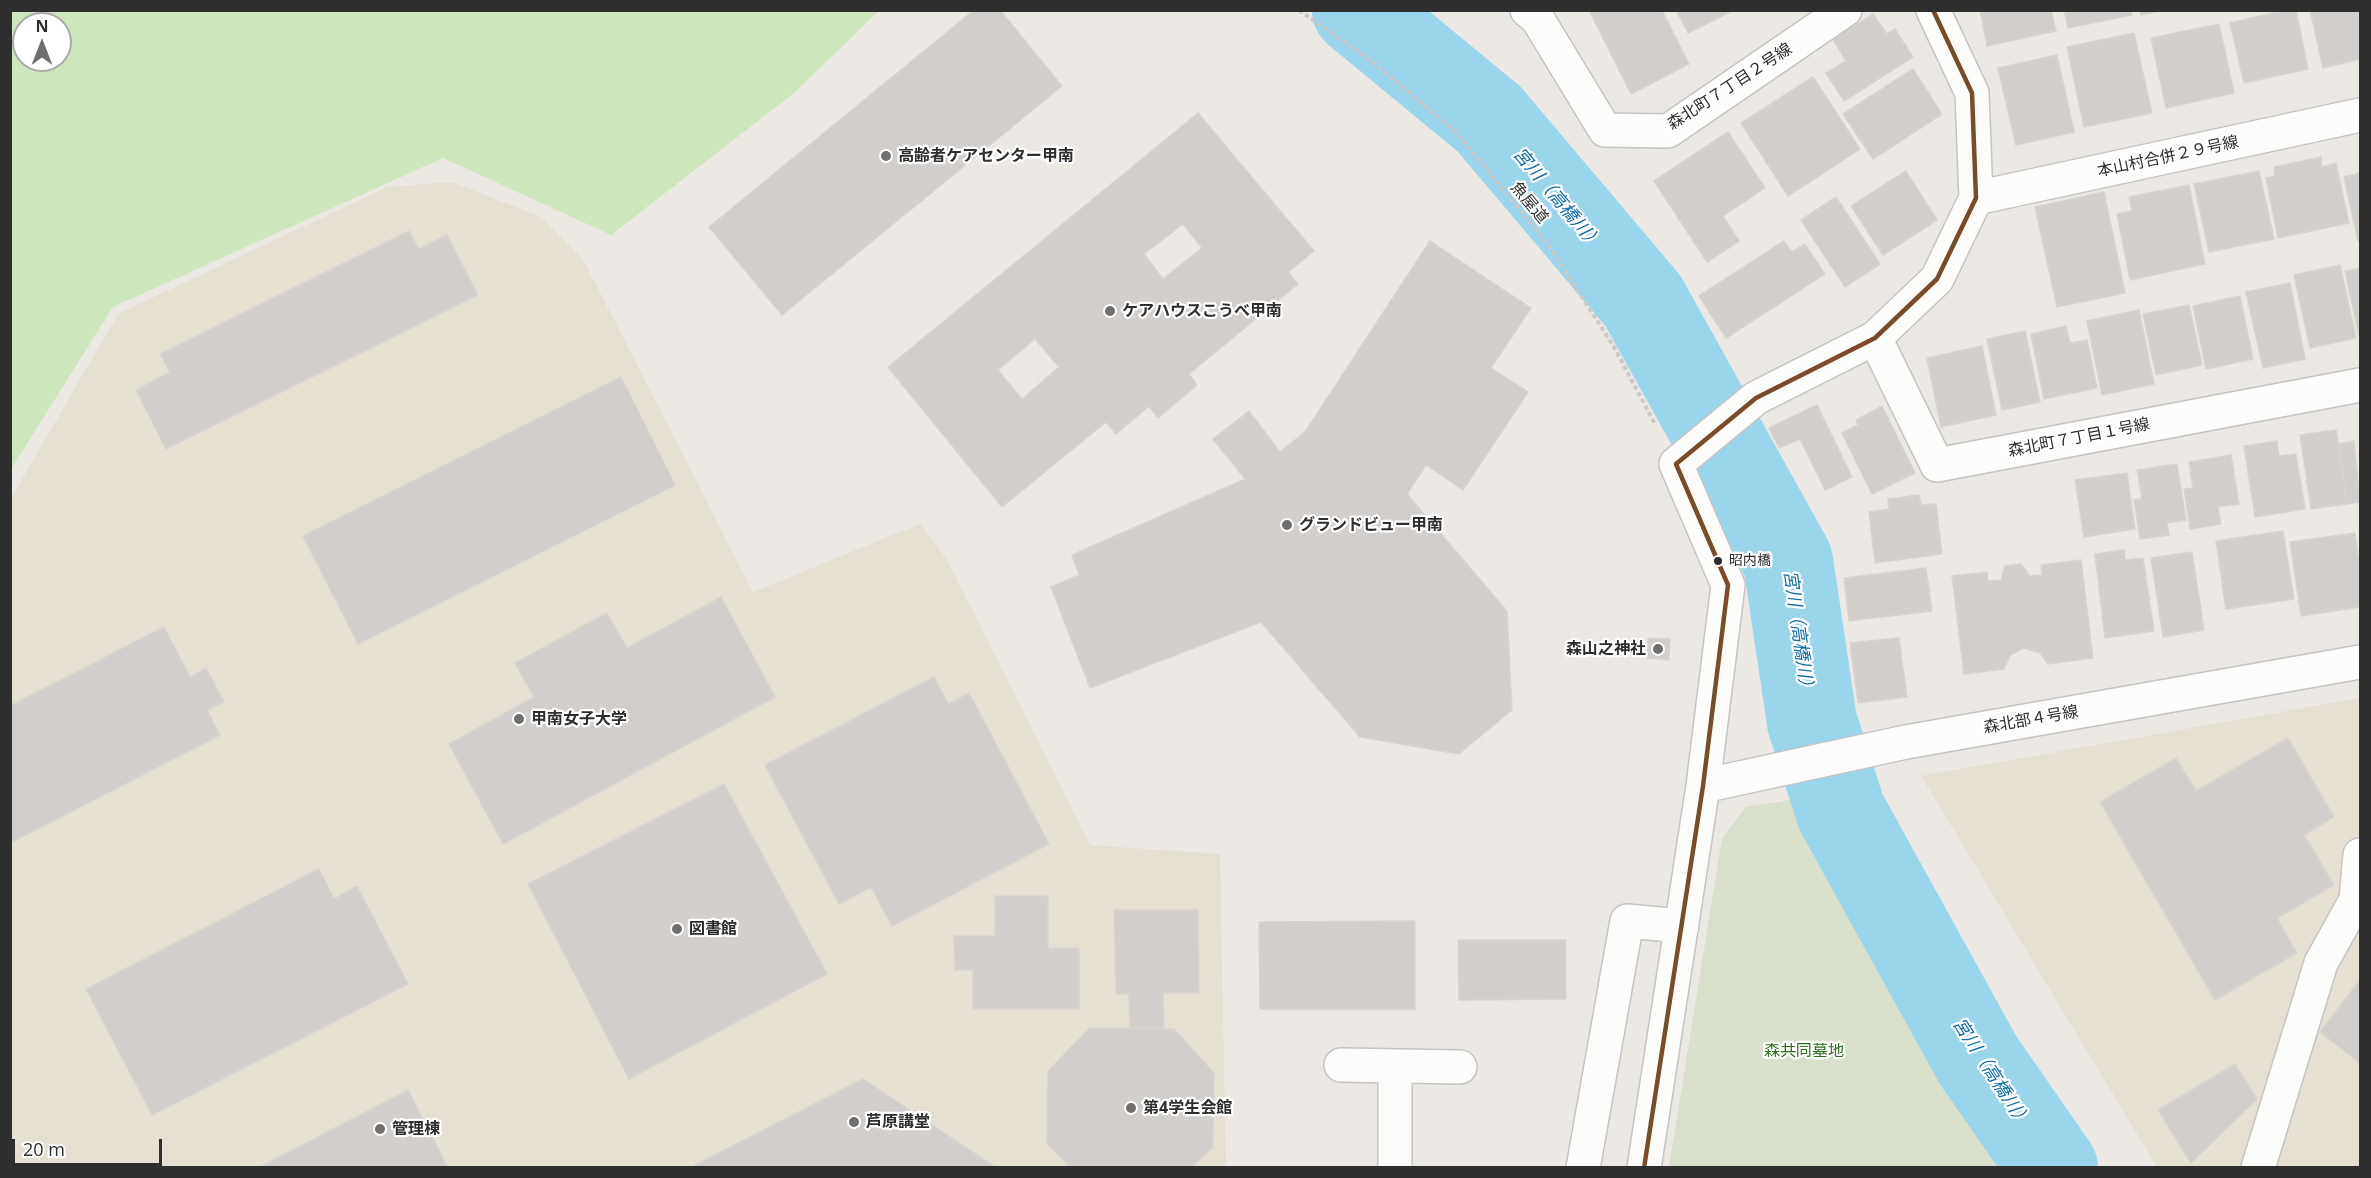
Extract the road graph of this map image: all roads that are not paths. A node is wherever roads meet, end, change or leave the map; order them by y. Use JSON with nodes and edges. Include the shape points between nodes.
{"nodes":[{"id":1,"x":1527,"y":10,"type":"edge"},
{"id":2,"x":1845,"y":10,"type":"edge"},
{"id":3,"x":1933,"y":10,"type":"edge"},
{"id":4,"x":2361,"y":115,"type":"edge"},
{"id":5,"x":1976,"y":198,"type":"junction"},
{"id":6,"x":1875,"y":338,"type":"junction"},
{"id":7,"x":2361,"y":385,"type":"edge"},
{"id":8,"x":2361,"y":662,"type":"edge"},
{"id":9,"x":1703,"y":786,"type":"junction"},
{"id":10,"x":2361,"y":855,"type":"edge"},
{"id":11,"x":1682,"y":926,"type":"junction"},
{"id":12,"x":1341,"y":1065,"type":"dead end"},
{"id":13,"x":1460,"y":1067,"type":"dead end"},
{"id":14,"x":1395,"y":1068,"type":"junction"},
{"id":15,"x":1395,"y":1167,"type":"edge"},
{"id":16,"x":1583,"y":1167,"type":"edge"},
{"id":17,"x":1644,"y":1167,"type":"edge"},
{"id":18,"x":2258,"y":1167,"type":"edge"}],
"edges":[{"from":1,"to":2,"type":"street","name":"森北町７丁目２号線","via":[[1538,18],[1605,130],[1668,131]]},
{"from":3,"to":5,"type":"street","via":[[1972,93]]},
{"from":4,"to":5,"type":"street","name":"本山村合併２９号線"},
{"from":5,"to":6,"type":"street","via":[[1937,279]]},
{"from":6,"to":7,"type":"street","name":"森北町７丁目１号線","via":[[1936,465]]},
{"from":6,"to":9,"type":"street","via":[[1756,398],[1683,457],[1728,585]]},
{"from":8,"to":9,"type":"street","name":"森北部４号線","via":[[1906,742]]},
{"from":9,"to":11,"type":"street"},
{"from":10,"to":18,"type":"street","via":[[2356,900],[2320,963]]},
{"from":11,"to":16,"type":"street","via":[[1627,921]]},
{"from":11,"to":17,"type":"street"},
{"from":12,"to":14,"type":"street"},
{"from":13,"to":14,"type":"street"},
{"from":14,"to":15,"type":"street"}]}
